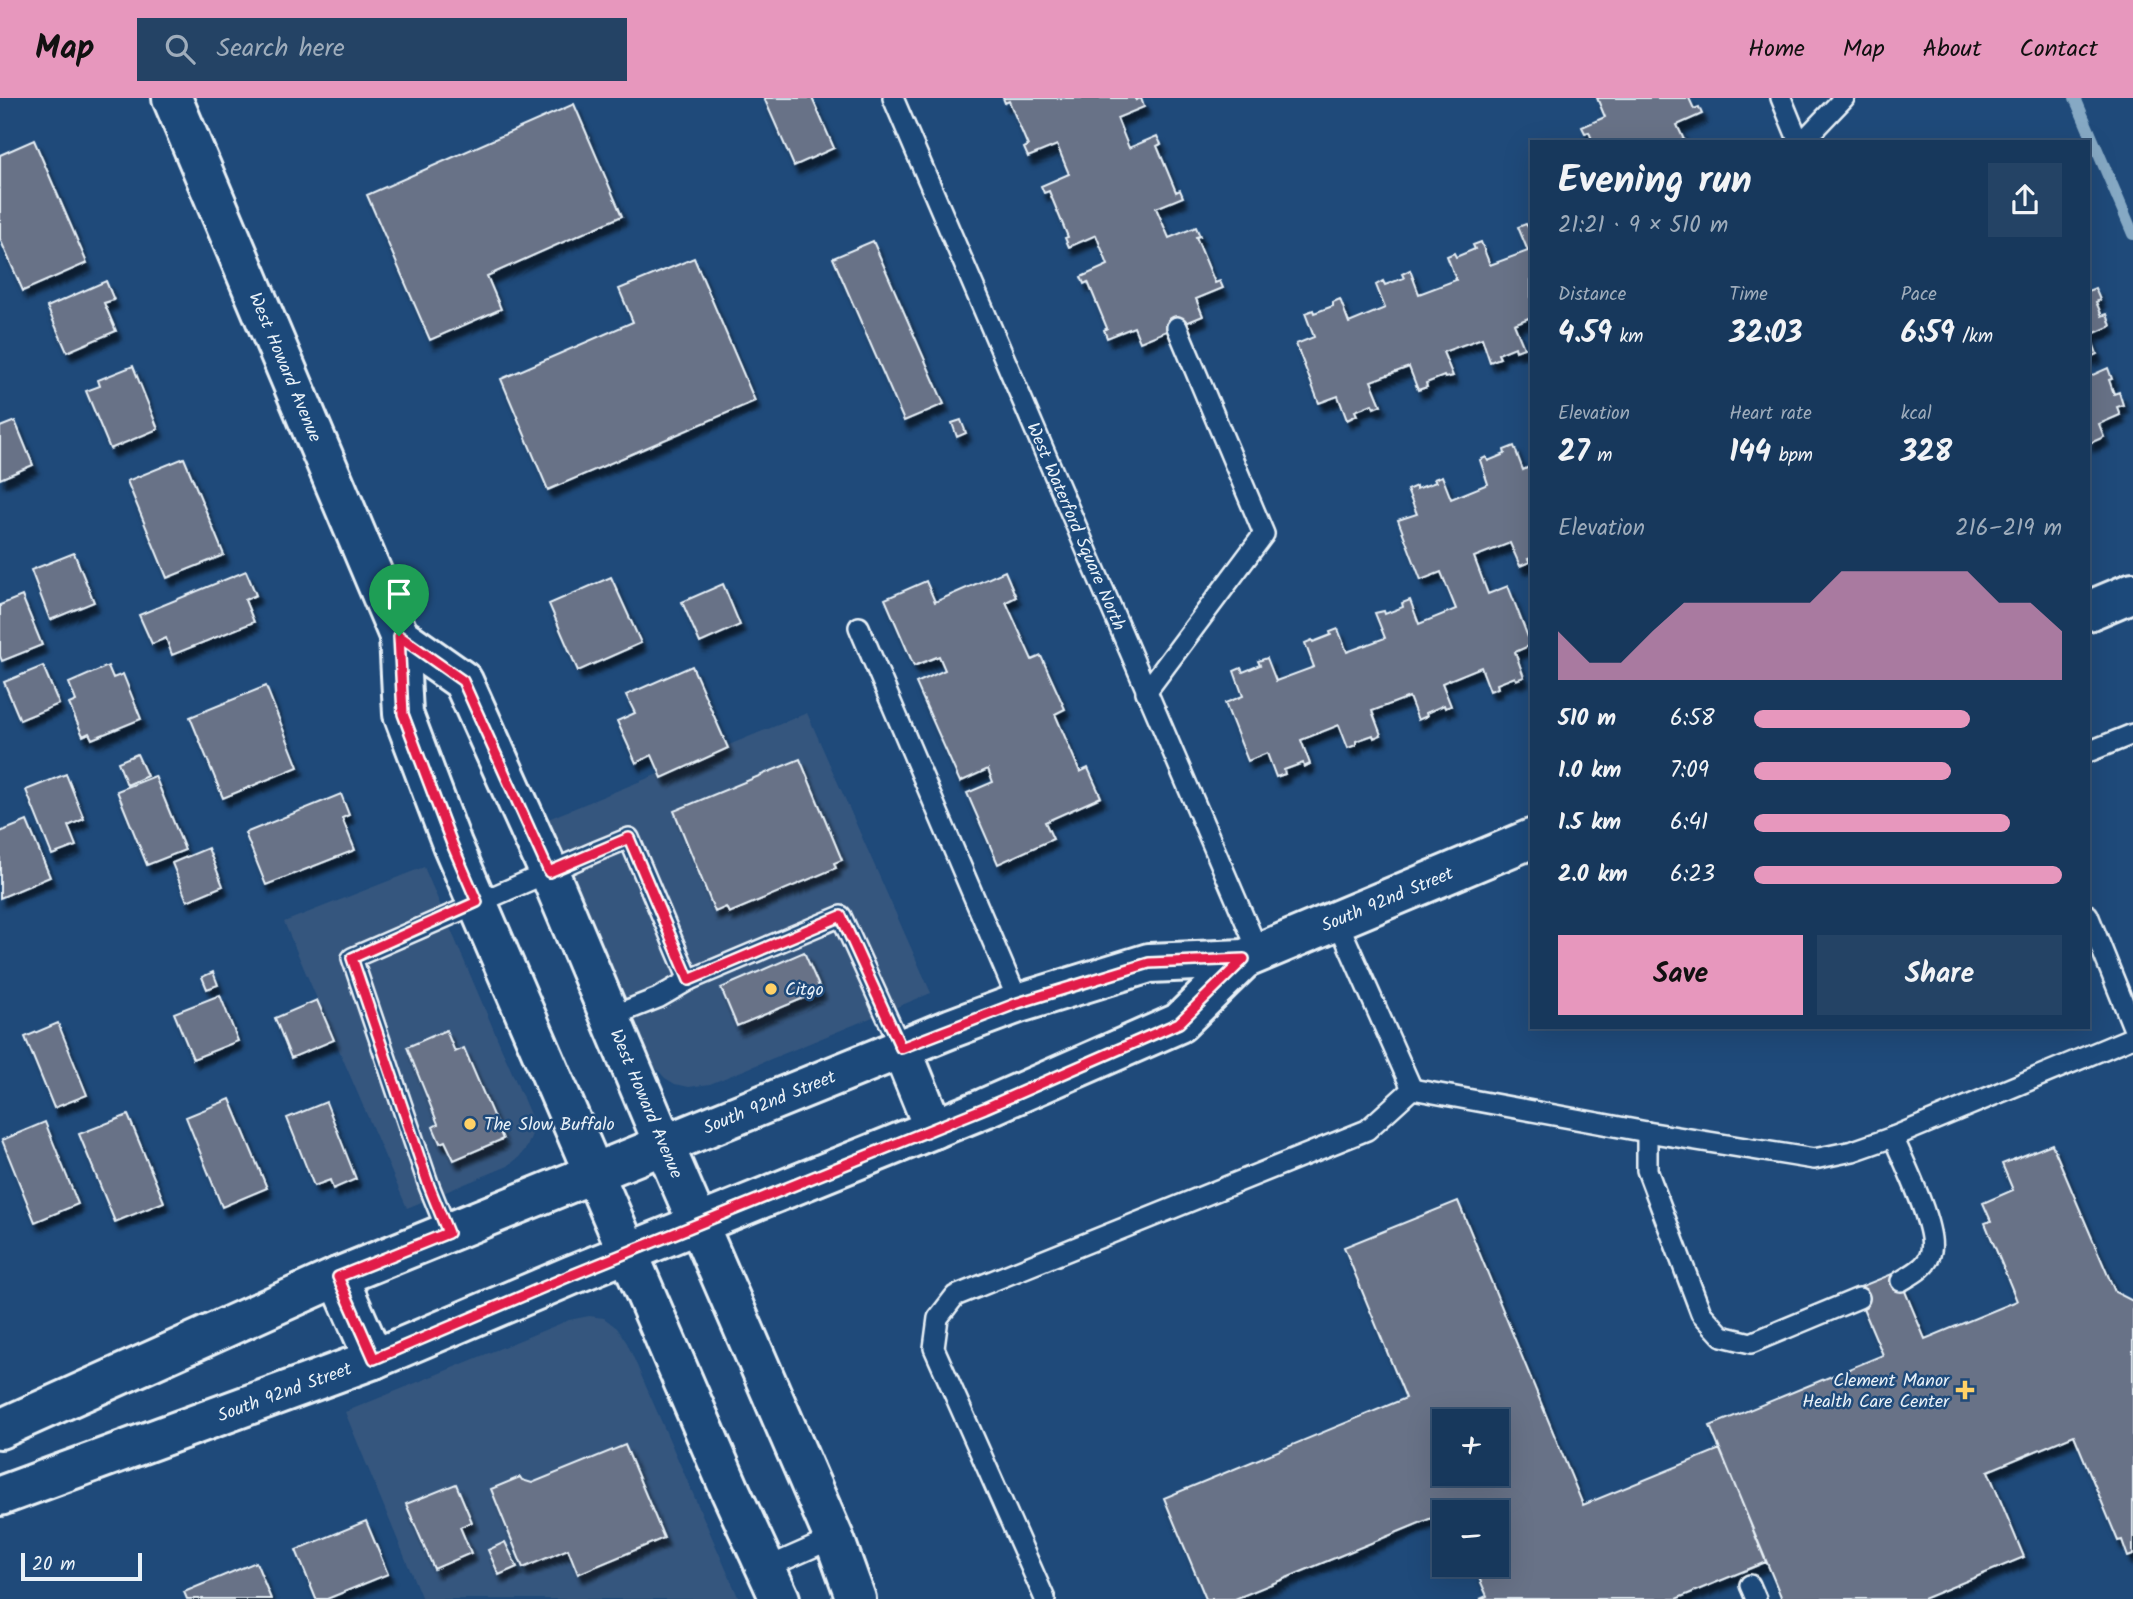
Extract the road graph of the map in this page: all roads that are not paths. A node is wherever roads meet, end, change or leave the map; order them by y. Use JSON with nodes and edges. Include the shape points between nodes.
{"nodes":[{"id":1,"x":172,"y":98,"type":"edge"},
{"id":2,"x":893,"y":98,"type":"edge"},
{"id":3,"x":1781,"y":98,"type":"edge"},
{"id":4,"x":1844,"y":98,"type":"edge"},
{"id":5,"x":1800,"y":140,"type":"edge"},
{"id":6,"x":1803,"y":140,"type":"edge"},
{"id":7,"x":1177,"y":327,"type":"dead end"},
{"id":8,"x":2133,"y":592,"type":"edge"},
{"id":9,"x":2090,"y":610,"type":"edge"},
{"id":10,"x":859,"y":626,"type":"dead end"},
{"id":11,"x":399,"y":636,"type":"junction"},
{"id":12,"x":1146,"y":692,"type":"junction"},
{"id":13,"x":2133,"y":734,"type":"edge"},
{"id":14,"x":2090,"y":751,"type":"edge"},
{"id":15,"x":1530,"y":839,"type":"edge"},
{"id":16,"x":549,"y":872,"type":"junction"},
{"id":17,"x":477,"y":902,"type":"junction"},
{"id":18,"x":1337,"y":920,"type":"junction"},
{"id":19,"x":2090,"y":920,"type":"edge"},
{"id":20,"x":1251,"y":956,"type":"junction"},
{"id":21,"x":689,"y":980,"type":"junction"},
{"id":22,"x":1018,"y":1003,"type":"junction"},
{"id":23,"x":610,"y":1017,"type":"junction"},
{"id":24,"x":2133,"y":1027,"type":"edge"},
{"id":25,"x":2133,"y":1037,"type":"edge"},
{"id":26,"x":901,"y":1048,"type":"junction"},
{"id":27,"x":1412,"y":1089,"type":"junction"},
{"id":28,"x":934,"y":1129,"type":"junction"},
{"id":29,"x":1647,"y":1132,"type":"junction"},
{"id":30,"x":1893,"y":1137,"type":"junction"},
{"id":31,"x":664,"y":1145,"type":"junction"},
{"id":32,"x":594,"y":1174,"type":"junction"},
{"id":33,"x":698,"y":1224,"type":"junction"},
{"id":34,"x":448,"y":1233,"type":"junction"},
{"id":35,"x":629,"y":1253,"type":"junction"},
{"id":36,"x":338,"y":1277,"type":"junction"},
{"id":37,"x":1901,"y":1281,"type":"dead end"},
{"id":38,"x":1859,"y":1298,"type":"dead end"},
{"id":39,"x":374,"y":1359,"type":"junction"},
{"id":40,"x":0,"y":1429,"type":"edge"},
{"id":41,"x":0,"y":1496,"type":"edge"},
{"id":42,"x":834,"y":1538,"type":"junction"},
{"id":43,"x":773,"y":1584,"type":"edge"},
{"id":44,"x":856,"y":1599,"type":"edge"},
{"id":45,"x":1045,"y":1599,"type":"edge"}],
"edges":[{"from":1,"to":11,"type":"main road","name":"West Howard Avenue"},
{"from":2,"to":12,"type":"lane","name":"West Waterford Square North"},
{"from":3,"to":5,"type":"lane"},
{"from":4,"to":6,"type":"lane"},
{"from":7,"to":12,"type":"lane","via":[[1264,534]]},
{"from":8,"to":9,"type":"main road"},
{"from":10,"to":22,"type":"lane"},
{"from":11,"to":16,"type":"main road","name":"West Howard Avenue","via":[[463,681]]},
{"from":11,"to":17,"type":"main road","name":"West Howard Avenue","via":[[403,714]]},
{"from":12,"to":20,"type":"lane","name":"West Waterford Square North"},
{"from":13,"to":14,"type":"lane"},
{"from":15,"to":18,"type":"main road","name":"South 92nd Street"},
{"from":16,"to":17,"type":"lane"},
{"from":16,"to":21,"type":"lane","via":[[629,838]]},
{"from":16,"to":23,"type":"main road","name":"West Howard Avenue"},
{"from":17,"to":32,"type":"main road","name":"West Howard Avenue"},
{"from":17,"to":34,"type":"lane","via":[[352,958]]},
{"from":18,"to":20,"type":"main road","name":"South 92nd Street"},
{"from":18,"to":27,"type":"lane"},
{"from":19,"to":24,"type":"lane"},
{"from":20,"to":22,"type":"main road","name":"South 92nd Street","via":[[1149,963]]},
{"from":20,"to":28,"type":"main road","name":"South 92nd Street","via":[[1179,1023]]},
{"from":21,"to":23,"type":"lane","via":[[658,999]]},
{"from":21,"to":26,"type":"lane","via":[[841,916]]},
{"from":22,"to":26,"type":"main road","name":"South 92nd Street"},
{"from":23,"to":31,"type":"main road","name":"West Howard Avenue"},
{"from":25,"to":30,"type":"lane"},
{"from":26,"to":28,"type":"main road"},
{"from":26,"to":31,"type":"main road","name":"South 92nd Street"},
{"from":27,"to":29,"type":"lane"},
{"from":27,"to":45,"type":"lane","via":[[1367,1130],[956,1297],[938,1318],[934,1348]]},
{"from":28,"to":33,"type":"main road","name":"South 92nd Street"},
{"from":29,"to":30,"type":"lane","via":[[1814,1159]]},
{"from":29,"to":38,"type":"lane","via":[[1647,1170],[1701,1313],[1722,1336],[1751,1343]]},
{"from":30,"to":37,"type":"lane","via":[[1931,1231],[1931,1254],[1919,1270]]},
{"from":31,"to":32,"type":"main road","name":"South 92nd Street"},
{"from":31,"to":33,"type":"main road","name":"West Howard Avenue"},
{"from":32,"to":34,"type":"main road","name":"South 92nd Street"},
{"from":32,"to":35,"type":"main road","name":"West Howard Avenue"},
{"from":33,"to":35,"type":"main road","name":"South 92nd Street"},
{"from":33,"to":42,"type":"main road","name":"West Howard Avenue"},
{"from":34,"to":36,"type":"main road","name":"South 92nd Street"},
{"from":35,"to":39,"type":"main road","name":"South 92nd Street"},
{"from":35,"to":43,"type":"main road","name":"West Howard Avenue"},
{"from":36,"to":39,"type":"main road"},
{"from":36,"to":40,"type":"main road","name":"South 92nd Street"},
{"from":39,"to":41,"type":"main road","name":"South 92nd Street"},
{"from":42,"to":43,"type":"lane"},
{"from":42,"to":44,"type":"main road","name":"West Howard Avenue"}]}
